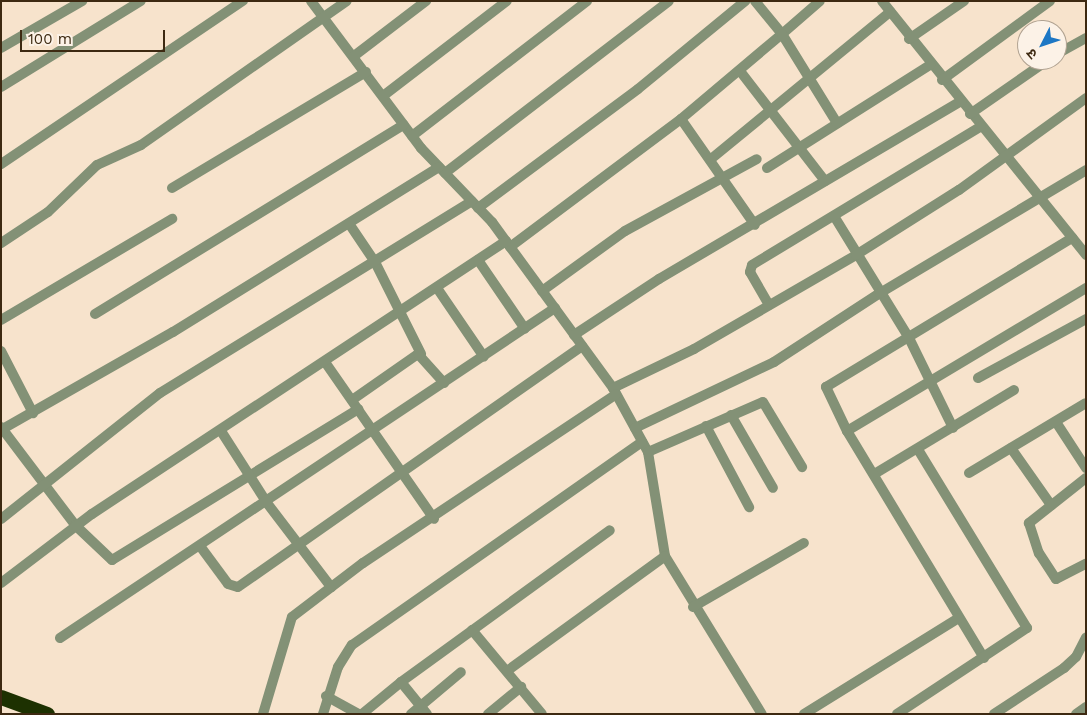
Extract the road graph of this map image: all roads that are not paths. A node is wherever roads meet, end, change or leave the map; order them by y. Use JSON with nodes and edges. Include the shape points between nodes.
{"nodes":[{"id":1,"x":82,"y":1,"type":"edge"},
{"id":2,"x":141,"y":1,"type":"edge"},
{"id":3,"x":243,"y":1,"type":"edge"},
{"id":4,"x":311,"y":1,"type":"edge"},
{"id":5,"x":347,"y":1,"type":"edge"},
{"id":6,"x":426,"y":1,"type":"edge"},
{"id":7,"x":507,"y":1,"type":"edge"},
{"id":8,"x":587,"y":1,"type":"edge"},
{"id":9,"x":669,"y":1,"type":"edge"},
{"id":10,"x":745,"y":1,"type":"edge"},
{"id":11,"x":755,"y":1,"type":"edge"},
{"id":12,"x":820,"y":1,"type":"edge"},
{"id":13,"x":882,"y":1,"type":"edge"},
{"id":14,"x":1050,"y":1,"type":"edge"},
{"id":15,"x":959,"y":3,"type":"edge"},
{"id":16,"x":890,"y":12,"type":"junction"},
{"id":17,"x":327,"y":18,"type":"junction"},
{"id":18,"x":782,"y":34,"type":"junction"},
{"id":19,"x":1086,"y":38,"type":"edge"},
{"id":20,"x":909,"y":39,"type":"junction"},
{"id":21,"x":1,"y":48,"type":"edge"},
{"id":22,"x":1067,"y":48,"type":"edge"},
{"id":23,"x":354,"y":56,"type":"junction"},
{"id":24,"x":930,"y":65,"type":"junction"},
{"id":25,"x":1034,"y":70,"type":"edge"},
{"id":26,"x":740,"y":71,"type":"junction"},
{"id":27,"x":366,"y":72,"type":"junction"},
{"id":28,"x":810,"y":78,"type":"junction"},
{"id":29,"x":942,"y":80,"type":"junction"},
{"id":30,"x":1,"y":87,"type":"edge"},
{"id":31,"x":383,"y":96,"type":"junction"},
{"id":32,"x":1086,"y":98,"type":"edge"},
{"id":33,"x":961,"y":101,"type":"junction"},
{"id":34,"x":772,"y":110,"type":"junction"},
{"id":35,"x":970,"y":114,"type":"junction"},
{"id":36,"x":681,"y":119,"type":"junction"},
{"id":37,"x":837,"y":123,"type":"junction"},
{"id":38,"x":404,"y":125,"type":"junction"},
{"id":39,"x":980,"y":127,"type":"junction"},
{"id":40,"x":412,"y":136,"type":"junction"},
{"id":41,"x":800,"y":146,"type":"junction"},
{"id":42,"x":1005,"y":157,"type":"junction"},
{"id":43,"x":756,"y":159,"type":"dead end"},
{"id":44,"x":711,"y":160,"type":"junction"},
{"id":45,"x":1,"y":164,"type":"edge"},
{"id":46,"x":768,"y":168,"type":"dead end"},
{"id":47,"x":442,"y":170,"type":"junction"},
{"id":48,"x":1086,"y":170,"type":"edge"},
{"id":49,"x":725,"y":179,"type":"junction"},
{"id":50,"x":825,"y":181,"type":"junction"},
{"id":51,"x":172,"y":188,"type":"dead end"},
{"id":52,"x":1039,"y":196,"type":"junction"},
{"id":53,"x":475,"y":204,"type":"junction"},
{"id":54,"x":834,"y":216,"type":"junction"},
{"id":55,"x":172,"y":219,"type":"dead end"},
{"id":56,"x":755,"y":224,"type":"junction"},
{"id":57,"x":350,"y":225,"type":"junction"},
{"id":58,"x":1078,"y":241,"type":"edge"},
{"id":59,"x":1,"y":243,"type":"edge"},
{"id":60,"x":508,"y":244,"type":"junction"},
{"id":61,"x":856,"y":255,"type":"junction"},
{"id":62,"x":1086,"y":255,"type":"edge"},
{"id":63,"x":478,"y":260,"type":"junction"},
{"id":64,"x":375,"y":262,"type":"junction"},
{"id":65,"x":437,"y":288,"type":"junction"},
{"id":66,"x":1086,"y":288,"type":"edge"},
{"id":67,"x":542,"y":291,"type":"junction"},
{"id":68,"x":880,"y":293,"type":"junction"},
{"id":69,"x":769,"y":305,"type":"junction"},
{"id":70,"x":555,"y":308,"type":"junction"},
{"id":71,"x":401,"y":311,"type":"junction"},
{"id":72,"x":95,"y":314,"type":"dead end"},
{"id":73,"x":1086,"y":319,"type":"edge"},
{"id":74,"x":1,"y":320,"type":"edge"},
{"id":75,"x":525,"y":329,"type":"junction"},
{"id":76,"x":574,"y":335,"type":"junction"},
{"id":77,"x":909,"y":338,"type":"junction"},
{"id":78,"x":582,"y":346,"type":"junction"},
{"id":79,"x":1,"y":351,"type":"edge"},
{"id":80,"x":421,"y":354,"type":"junction"},
{"id":81,"x":484,"y":357,"type":"junction"},
{"id":82,"x":324,"y":362,"type":"junction"},
{"id":83,"x":978,"y":378,"type":"dead end"},
{"id":84,"x":931,"y":381,"type":"junction"},
{"id":85,"x":444,"y":383,"type":"junction"},
{"id":86,"x":1014,"y":390,"type":"dead end"},
{"id":87,"x":615,"y":391,"type":"junction"},
{"id":88,"x":1086,"y":403,"type":"edge"},
{"id":89,"x":355,"y":404,"type":"junction"},
{"id":90,"x":32,"y":413,"type":"junction"},
{"id":91,"x":731,"y":415,"type":"junction"},
{"id":92,"x":1056,"y":422,"type":"junction"},
{"id":93,"x":706,"y":426,"type":"junction"},
{"id":94,"x":635,"y":428,"type":"junction"},
{"id":95,"x":953,"y":428,"type":"junction"},
{"id":96,"x":2,"y":429,"type":"edge"},
{"id":97,"x":374,"y":430,"type":"junction"},
{"id":98,"x":220,"y":431,"type":"junction"},
{"id":99,"x":847,"y":431,"type":"junction"},
{"id":100,"x":642,"y":442,"type":"junction"},
{"id":101,"x":1011,"y":448,"type":"junction"},
{"id":102,"x":919,"y":451,"type":"junction"},
{"id":103,"x":648,"y":452,"type":"junction"},
{"id":104,"x":802,"y":467,"type":"dead end"},
{"id":105,"x":1086,"y":468,"type":"edge"},
{"id":106,"x":402,"y":471,"type":"junction"},
{"id":107,"x":876,"y":473,"type":"junction"},
{"id":108,"x":969,"y":473,"type":"dead end"},
{"id":109,"x":250,"y":477,"type":"junction"},
{"id":110,"x":1086,"y":478,"type":"edge"},
{"id":111,"x":45,"y":483,"type":"junction"},
{"id":112,"x":773,"y":488,"type":"dead end"},
{"id":113,"x":266,"y":502,"type":"junction"},
{"id":114,"x":1051,"y":505,"type":"junction"},
{"id":115,"x":749,"y":507,"type":"dead end"},
{"id":116,"x":1,"y":519,"type":"edge"},
{"id":117,"x":434,"y":519,"type":"junction"},
{"id":118,"x":75,"y":525,"type":"junction"},
{"id":119,"x":610,"y":530,"type":"dead end"},
{"id":120,"x":804,"y":543,"type":"dead end"},
{"id":121,"x":298,"y":544,"type":"junction"},
{"id":122,"x":200,"y":546,"type":"junction"},
{"id":123,"x":665,"y":556,"type":"junction"},
{"id":124,"x":1086,"y":564,"type":"edge"},
{"id":125,"x":1,"y":583,"type":"edge"},
{"id":126,"x":331,"y":587,"type":"junction"},
{"id":127,"x":693,"y":607,"type":"junction"},
{"id":128,"x":958,"y":618,"type":"junction"},
{"id":129,"x":472,"y":630,"type":"junction"},
{"id":130,"x":1086,"y":637,"type":"edge"},
{"id":131,"x":60,"y":638,"type":"dead end"},
{"id":132,"x":984,"y":658,"type":"junction"},
{"id":133,"x":507,"y":670,"type":"junction"},
{"id":134,"x":461,"y":672,"type":"dead end"},
{"id":135,"x":401,"y":682,"type":"junction"},
{"id":136,"x":521,"y":687,"type":"junction"},
{"id":137,"x":326,"y":696,"type":"junction"},
{"id":138,"x":1,"y":698,"type":"edge"},
{"id":139,"x":1,"y":708,"type":"edge"},
{"id":140,"x":1086,"y":708,"type":"edge"},
{"id":141,"x":424,"y":710,"type":"edge"},
{"id":142,"x":17,"y":714,"type":"edge"},
{"id":143,"x":47,"y":714,"type":"edge"},
{"id":144,"x":263,"y":714,"type":"edge"},
{"id":145,"x":323,"y":714,"type":"edge"},
{"id":146,"x":360,"y":714,"type":"edge"},
{"id":147,"x":411,"y":714,"type":"edge"},
{"id":148,"x":488,"y":714,"type":"edge"},
{"id":149,"x":542,"y":714,"type":"edge"},
{"id":150,"x":762,"y":714,"type":"edge"},
{"id":151,"x":804,"y":714,"type":"edge"},
{"id":152,"x":897,"y":714,"type":"edge"},
{"id":153,"x":994,"y":714,"type":"edge"},
{"id":154,"x":1076,"y":714,"type":"edge"}],
"edges":[{"from":1,"to":21,"type":"street"},
{"from":2,"to":30,"type":"street"},
{"from":3,"to":45,"type":"street"},
{"from":4,"to":17,"type":"street"},
{"from":5,"to":17,"type":"street"},
{"from":6,"to":23,"type":"street"},
{"from":7,"to":31,"type":"street"},
{"from":8,"to":40,"type":"street"},
{"from":9,"to":47,"type":"street"},
{"from":10,"to":53,"type":"street","via":[[638,90]]},
{"from":11,"to":18,"type":"street"},
{"from":12,"to":18,"type":"street"},
{"from":13,"to":16,"type":"street"},
{"from":14,"to":29,"type":"street"},
{"from":15,"to":20,"type":"street"},
{"from":16,"to":20,"type":"street"},
{"from":16,"to":28,"type":"street"},
{"from":17,"to":23,"type":"street"},
{"from":17,"to":59,"type":"street","via":[[141,145],[97,165],[48,212]]},
{"from":18,"to":26,"type":"street"},
{"from":18,"to":28,"type":"street"},
{"from":19,"to":22,"type":"street"},
{"from":20,"to":24,"type":"street"},
{"from":23,"to":27,"type":"street"},
{"from":24,"to":29,"type":"street"},
{"from":24,"to":37,"type":"street"},
{"from":25,"to":35,"type":"street"},
{"from":26,"to":34,"type":"street"},
{"from":26,"to":36,"type":"street"},
{"from":27,"to":31,"type":"street"},
{"from":27,"to":51,"type":"street"},
{"from":28,"to":34,"type":"street"},
{"from":28,"to":37,"type":"street"},
{"from":29,"to":33,"type":"street"},
{"from":31,"to":38,"type":"street"},
{"from":32,"to":42,"type":"street"},
{"from":33,"to":35,"type":"street"},
{"from":33,"to":50,"type":"street"},
{"from":34,"to":41,"type":"street"},
{"from":34,"to":44,"type":"street"},
{"from":35,"to":39,"type":"street"},
{"from":36,"to":44,"type":"street"},
{"from":36,"to":60,"type":"street"},
{"from":37,"to":41,"type":"street"},
{"from":38,"to":40,"type":"street"},
{"from":38,"to":72,"type":"street"},
{"from":39,"to":42,"type":"street"},
{"from":39,"to":54,"type":"street"},
{"from":40,"to":47,"type":"street"},
{"from":41,"to":46,"type":"street"},
{"from":41,"to":50,"type":"street"},
{"from":42,"to":52,"type":"street"},
{"from":42,"to":61,"type":"street"},
{"from":43,"to":49,"type":"street"},
{"from":44,"to":49,"type":"street"},
{"from":47,"to":53,"type":"street"},
{"from":47,"to":57,"type":"street"},
{"from":48,"to":52,"type":"street"},
{"from":49,"to":56,"type":"street"},
{"from":49,"to":67,"type":"street","via":[[625,231]]},
{"from":50,"to":56,"type":"street"},
{"from":52,"to":58,"type":"street"},
{"from":52,"to":68,"type":"street"},
{"from":53,"to":60,"type":"street"},
{"from":53,"to":64,"type":"street"},
{"from":54,"to":61,"type":"street"},
{"from":54,"to":69,"type":"street","via":[[752,265],[750,272]]},
{"from":55,"to":74,"type":"street"},
{"from":56,"to":76,"type":"street"},
{"from":57,"to":64,"type":"street"},
{"from":57,"to":90,"type":"street"},
{"from":58,"to":62,"type":"street"},
{"from":58,"to":77,"type":"street"},
{"from":60,"to":63,"type":"street"},
{"from":60,"to":67,"type":"street"},
{"from":61,"to":68,"type":"street"},
{"from":61,"to":69,"type":"street"},
{"from":63,"to":65,"type":"street"},
{"from":63,"to":75,"type":"street"},
{"from":64,"to":71,"type":"street"},
{"from":64,"to":111,"type":"street","via":[[160,393]]},
{"from":65,"to":71,"type":"street"},
{"from":65,"to":81,"type":"street"},
{"from":66,"to":84,"type":"street"},
{"from":67,"to":70,"type":"street"},
{"from":68,"to":77,"type":"street"},
{"from":68,"to":94,"type":"street","via":[[774,362]]},
{"from":69,"to":87,"type":"street"},
{"from":70,"to":75,"type":"street"},
{"from":70,"to":76,"type":"street"},
{"from":71,"to":80,"type":"street"},
{"from":71,"to":82,"type":"street"},
{"from":73,"to":83,"type":"street"},
{"from":75,"to":81,"type":"street"},
{"from":76,"to":78,"type":"street"},
{"from":77,"to":84,"type":"street"},
{"from":77,"to":99,"type":"street","via":[[826,387]]},
{"from":78,"to":87,"type":"street"},
{"from":78,"to":106,"type":"street"},
{"from":79,"to":90,"type":"street"},
{"from":80,"to":85,"type":"street"},
{"from":80,"to":89,"type":"street"},
{"from":81,"to":85,"type":"street"},
{"from":82,"to":89,"type":"street"},
{"from":82,"to":98,"type":"street"},
{"from":84,"to":95,"type":"street"},
{"from":84,"to":99,"type":"street"},
{"from":85,"to":97,"type":"street"},
{"from":86,"to":95,"type":"street"},
{"from":87,"to":94,"type":"street"},
{"from":87,"to":117,"type":"street"},
{"from":88,"to":92,"type":"street"},
{"from":89,"to":97,"type":"street"},
{"from":89,"to":109,"type":"street"},
{"from":90,"to":96,"type":"street"},
{"from":91,"to":93,"type":"street"},
{"from":91,"to":104,"type":"street","via":[[767,403]]},
{"from":91,"to":112,"type":"street"},
{"from":92,"to":101,"type":"street"},
{"from":92,"to":105,"type":"street"},
{"from":93,"to":103,"type":"street"},
{"from":93,"to":115,"type":"street"},
{"from":94,"to":100,"type":"street"},
{"from":95,"to":102,"type":"street"},
{"from":96,"to":111,"type":"street"},
{"from":97,"to":106,"type":"street"},
{"from":97,"to":113,"type":"street"},
{"from":98,"to":109,"type":"street"},
{"from":98,"to":118,"type":"street"},
{"from":99,"to":107,"type":"street"},
{"from":100,"to":103,"type":"street"},
{"from":100,"to":137,"type":"street","via":[[352,645]]},
{"from":101,"to":108,"type":"street"},
{"from":101,"to":114,"type":"street"},
{"from":102,"to":107,"type":"street"},
{"from":102,"to":132,"type":"street","via":[[1025,621],[1024,632]]},
{"from":103,"to":123,"type":"street"},
{"from":106,"to":117,"type":"street"},
{"from":106,"to":121,"type":"street"},
{"from":107,"to":128,"type":"street"},
{"from":109,"to":113,"type":"street"},
{"from":109,"to":118,"type":"street","via":[[118,558],[106,558]]},
{"from":110,"to":114,"type":"street"},
{"from":111,"to":116,"type":"street"},
{"from":111,"to":118,"type":"street"},
{"from":113,"to":121,"type":"street"},
{"from":113,"to":122,"type":"street"},
{"from":114,"to":124,"type":"street","via":[[1029,523],[1050,574],[1062,580]]},
{"from":117,"to":126,"type":"street"},
{"from":118,"to":125,"type":"street"},
{"from":119,"to":129,"type":"street"},
{"from":120,"to":127,"type":"street"},
{"from":121,"to":122,"type":"street","via":[[238,587],[228,584]]},
{"from":121,"to":126,"type":"street"},
{"from":122,"to":131,"type":"street"},
{"from":123,"to":127,"type":"street"},
{"from":123,"to":133,"type":"street"},
{"from":126,"to":144,"type":"street","via":[[292,617]]},
{"from":127,"to":150,"type":"street"},
{"from":128,"to":132,"type":"street"},
{"from":128,"to":151,"type":"street"},
{"from":129,"to":133,"type":"street"},
{"from":129,"to":135,"type":"street"},
{"from":130,"to":153,"type":"street","via":[[1076,657],[1064,668]]},
{"from":132,"to":152,"type":"street"},
{"from":133,"to":136,"type":"street"},
{"from":134,"to":141,"type":"street"},
{"from":135,"to":141,"type":"street"},
{"from":135,"to":146,"type":"street"},
{"from":136,"to":148,"type":"street"},
{"from":136,"to":149,"type":"street"},
{"from":137,"to":145,"type":"street"},
{"from":137,"to":146,"type":"street"},
{"from":138,"to":143,"type":"highway"},
{"from":139,"to":142,"type":"highway"},
{"from":140,"to":154,"type":"street"},
{"from":141,"to":147,"type":"street"}]}
